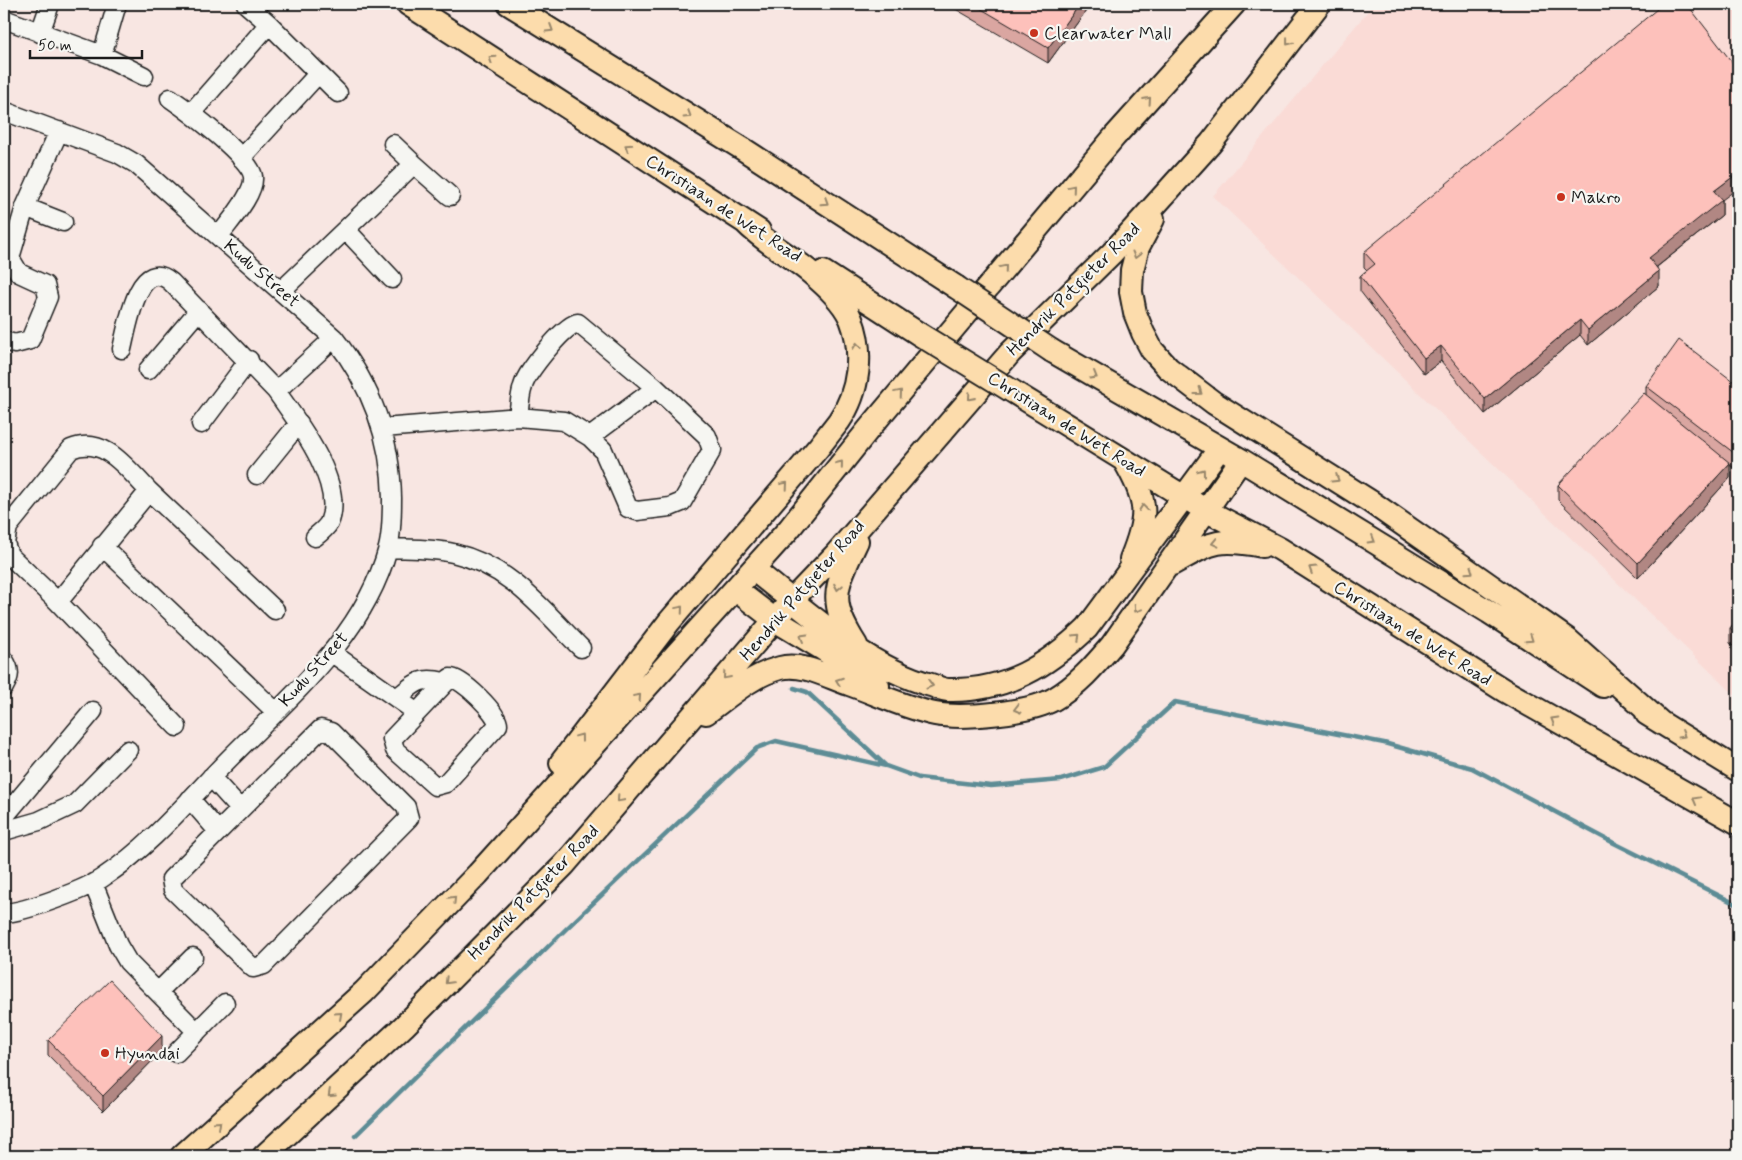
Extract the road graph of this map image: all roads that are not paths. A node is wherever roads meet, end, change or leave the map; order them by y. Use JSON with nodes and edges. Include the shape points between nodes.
{"nodes":[{"id":1,"x":50,"y":4,"type":"edge"},
{"id":2,"x":117,"y":4,"type":"edge"},
{"id":3,"x":246,"y":4,"type":"edge"},
{"id":4,"x":408,"y":4,"type":"edge"},
{"id":5,"x":509,"y":4,"type":"edge"},
{"id":6,"x":1234,"y":4,"type":"edge"},
{"id":7,"x":1319,"y":4,"type":"edge"},
{"id":8,"x":4,"y":19,"type":"edge"},
{"id":9,"x":269,"y":24,"type":"junction"},
{"id":10,"x":40,"y":33,"type":"junction"},
{"id":11,"x":102,"y":55,"type":"junction"},
{"id":12,"x":318,"y":74,"type":"junction"},
{"id":13,"x":144,"y":76,"type":"dead end"},
{"id":14,"x":338,"y":93,"type":"dead end"},
{"id":15,"x":170,"y":98,"type":"dead end"},
{"id":16,"x":4,"y":111,"type":"edge"},
{"id":17,"x":192,"y":112,"type":"junction"},
{"id":18,"x":59,"y":131,"type":"junction"},
{"id":19,"x":1211,"y":143,"type":"junction"},
{"id":20,"x":393,"y":144,"type":"dead end"},
{"id":21,"x":242,"y":158,"type":"junction"},
{"id":22,"x":414,"y":164,"type":"junction"},
{"id":23,"x":450,"y":196,"type":"dead end"},
{"id":24,"x":26,"y":207,"type":"junction"},
{"id":25,"x":63,"y":222,"type":"dead end"},
{"id":26,"x":746,"y":222,"type":"junction"},
{"id":27,"x":347,"y":231,"type":"junction"},
{"id":28,"x":219,"y":236,"type":"junction"},
{"id":29,"x":392,"y":279,"type":"dead end"},
{"id":30,"x":281,"y":291,"type":"junction"},
{"id":31,"x":199,"y":310,"type":"junction"},
{"id":32,"x":334,"y":338,"type":"junction"},
{"id":33,"x":4,"y":341,"type":"edge"},
{"id":34,"x":122,"y":349,"type":"dead end"},
{"id":35,"x":249,"y":360,"type":"junction"},
{"id":36,"x":148,"y":370,"type":"dead end"},
{"id":37,"x":656,"y":388,"type":"junction"},
{"id":38,"x":276,"y":391,"type":"junction"},
{"id":39,"x":518,"y":417,"type":"junction"},
{"id":40,"x":298,"y":423,"type":"junction"},
{"id":41,"x":201,"y":424,"type":"dead end"},
{"id":42,"x":383,"y":428,"type":"junction"},
{"id":43,"x":590,"y":437,"type":"junction"},
{"id":44,"x":1220,"y":448,"type":"junction"},
{"id":45,"x":1124,"y":459,"type":"junction"},
{"id":46,"x":1240,"y":460,"type":"junction"},
{"id":47,"x":257,"y":475,"type":"dead end"},
{"id":48,"x":149,"y":491,"type":"junction"},
{"id":49,"x":1184,"y":496,"type":"junction"},
{"id":50,"x":872,"y":510,"type":"junction"},
{"id":51,"x":1207,"y":511,"type":"junction"},
{"id":52,"x":316,"y":537,"type":"dead end"},
{"id":53,"x":102,"y":546,"type":"junction"},
{"id":54,"x":388,"y":548,"type":"junction"},
{"id":55,"x":1280,"y":549,"type":"junction"},
{"id":56,"x":1164,"y":568,"type":"junction"},
{"id":57,"x":753,"y":569,"type":"junction"},
{"id":58,"x":1118,"y":587,"type":"junction"},
{"id":59,"x":736,"y":590,"type":"junction"},
{"id":60,"x":792,"y":600,"type":"junction"},
{"id":61,"x":58,"y":602,"type":"junction"},
{"id":62,"x":275,"y":610,"type":"dead end"},
{"id":63,"x":775,"y":620,"type":"junction"},
{"id":64,"x":581,"y":648,"type":"dead end"},
{"id":65,"x":858,"y":648,"type":"junction"},
{"id":66,"x":332,"y":653,"type":"junction"},
{"id":67,"x":4,"y":660,"type":"edge"},
{"id":68,"x":444,"y":682,"type":"junction"},
{"id":69,"x":4,"y":687,"type":"edge"},
{"id":70,"x":397,"y":698,"type":"junction"},
{"id":71,"x":901,"y":703,"type":"junction"},
{"id":72,"x":93,"y":711,"type":"dead end"},
{"id":73,"x":275,"y":711,"type":"junction"},
{"id":74,"x":416,"y":712,"type":"junction"},
{"id":75,"x":1660,"y":722,"type":"junction"},
{"id":76,"x":177,"y":727,"type":"dead end"},
{"id":77,"x":673,"y":737,"type":"junction"},
{"id":78,"x":128,"y":750,"type":"dead end"},
{"id":79,"x":1738,"y":770,"type":"edge"},
{"id":80,"x":211,"y":777,"type":"junction"},
{"id":81,"x":190,"y":799,"type":"junction"},
{"id":82,"x":239,"y":808,"type":"junction"},
{"id":83,"x":4,"y":817,"type":"edge"},
{"id":84,"x":1738,"y":823,"type":"edge"},
{"id":85,"x":217,"y":830,"type":"junction"},
{"id":86,"x":4,"y":831,"type":"edge"},
{"id":87,"x":478,"y":874,"type":"junction"},
{"id":88,"x":93,"y":883,"type":"junction"},
{"id":89,"x":4,"y":913,"type":"edge"},
{"id":90,"x":193,"y":957,"type":"dead end"},
{"id":91,"x":158,"y":992,"type":"junction"},
{"id":92,"x":225,"y":1004,"type":"dead end"},
{"id":93,"x":197,"y":1032,"type":"junction"},
{"id":94,"x":176,"y":1053,"type":"dead end"},
{"id":95,"x":182,"y":1156,"type":"edge"},
{"id":96,"x":264,"y":1156,"type":"edge"}],
"edges":[{"from":1,"to":10,"type":"street"},
{"from":2,"to":11,"type":"street"},
{"from":3,"to":9,"type":"street"},
{"from":26,"to":4,"type":"main road","name":"Christiaan de Wet Road","one_way":true},
{"from":5,"to":44,"type":"main road","one_way":true,"bridge":true,"via":[[743,149],[1052,352]]},
{"from":57,"to":6,"type":"main road","one_way":true,"via":[[1116,136]]},
{"from":7,"to":19,"type":"main road","name":"Hendrik Potgieter Road","one_way":true},
{"from":8,"to":10,"type":"street"},
{"from":9,"to":12,"type":"street"},
{"from":9,"to":17,"type":"street"},
{"from":10,"to":11,"type":"street"},
{"from":11,"to":13,"type":"street"},
{"from":12,"to":14,"type":"street"},
{"from":12,"to":21,"type":"street"},
{"from":15,"to":17,"type":"street"},
{"from":16,"to":18,"type":"street","name":"Kudu Street"},
{"from":17,"to":21,"type":"street"},
{"from":18,"to":24,"type":"street"},
{"from":18,"to":28,"type":"street","name":"Kudu Street","via":[[126,158]]},
{"from":19,"to":50,"type":"main road","name":"Hendrik Potgieter Road","one_way":true,"via":[[1112,253],[1010,353]]},
{"from":19,"to":75,"type":"main road","one_way":true,"via":[[1151,222],[1138,247],[1131,292],[1135,313],[1152,350],[1168,368],[1214,403],[1371,502],[1568,640]]},
{"from":20,"to":22,"type":"street"},
{"from":21,"to":28,"type":"street","via":[[253,176],[251,191]]},
{"from":22,"to":23,"type":"street"},
{"from":22,"to":27,"type":"street"},
{"from":24,"to":25,"type":"street"},
{"from":24,"to":33,"type":"street","via":[[10,258],[19,273],[45,285],[48,297],[30,340],[15,344]]},
{"from":26,"to":45,"type":"main road","name":"Christiaan de Wet Road","bridge":true,"via":[[919,334]]},
{"from":87,"to":26,"type":"main road","one_way":true,"via":[[669,622],[840,420],[851,398],[858,370],[858,350],[850,318],[843,306],[810,272],[767,242]]},
{"from":27,"to":29,"type":"street"},
{"from":27,"to":30,"type":"street"},
{"from":28,"to":30,"type":"street","name":"Kudu Street"},
{"from":30,"to":32,"type":"street","name":"Kudu Street"},
{"from":31,"to":34,"type":"street","via":[[166,278],[149,278],[140,287]]},
{"from":31,"to":35,"type":"street"},
{"from":31,"to":36,"type":"street"},
{"from":32,"to":38,"type":"street"},
{"from":32,"to":42,"type":"street","name":"Kudu Street","via":[[353,362],[369,391]]},
{"from":35,"to":38,"type":"street"},
{"from":35,"to":41,"type":"street"},
{"from":37,"to":39,"type":"street","via":[[583,326],[572,324],[528,376],[521,393]]},
{"from":37,"to":43,"type":"street"},
{"from":37,"to":43,"type":"street","via":[[711,442],[710,457],[682,502],[670,507],[637,511],[628,508],[603,450]]},
{"from":38,"to":40,"type":"street"},
{"from":39,"to":42,"type":"street"},
{"from":39,"to":43,"type":"street","via":[[564,421]]},
{"from":40,"to":47,"type":"street"},
{"from":40,"to":52,"type":"street","via":[[331,487],[333,500],[328,524]]},
{"from":42,"to":54,"type":"street","name":"Kudu Street","via":[[392,474]]},
{"from":44,"to":46,"type":"main road"},
{"from":49,"to":44,"type":"main road","one_way":true},
{"from":45,"to":49,"type":"main road","name":"Christiaan de Wet Road"},
{"from":58,"to":45,"type":"main road","one_way":true,"via":[[1140,538],[1144,520],[1144,503],[1138,484]]},
{"from":46,"to":51,"type":"main road"},
{"from":46,"to":75,"type":"main road","one_way":true,"via":[[1490,612]]},
{"from":48,"to":53,"type":"street"},
{"from":48,"to":61,"type":"street","via":[[109,452],[96,445],[82,444],[71,449],[8,527],[5,537],[9,555]]},
{"from":48,"to":62,"type":"street"},
{"from":49,"to":51,"type":"main road","name":"Christiaan de Wet Road"},
{"from":49,"to":58,"type":"main road"},
{"from":50,"to":60,"type":"main road","name":"Hendrik Potgieter Road"},
{"from":50,"to":65,"type":"main road","one_way":true,"via":[[838,583],[836,602],[844,626]]},
{"from":51,"to":55,"type":"main road","name":"Christiaan de Wet Road"},
{"from":51,"to":56,"type":"main road"},
{"from":53,"to":61,"type":"street"},
{"from":53,"to":73,"type":"street"},
{"from":54,"to":64,"type":"street","via":[[452,552],[485,563],[527,591]]},
{"from":54,"to":66,"type":"street","name":"Kudu Street","via":[[370,593]]},
{"from":55,"to":56,"type":"main road","one_way":true,"via":[[1223,541],[1204,546]]},
{"from":84,"to":55,"type":"main road","name":"Christiaan de Wet Road","one_way":true,"via":[[1505,691]]},
{"from":56,"to":71,"type":"main road","one_way":true,"via":[[1112,645],[1088,674],[1053,700],[1014,711],[983,715],[935,714]]},
{"from":57,"to":59,"type":"main road"},
{"from":57,"to":60,"type":"main road"},
{"from":65,"to":58,"type":"main road","one_way":true,"via":[[885,666],[917,681],[948,690],[1007,682],[1033,671],[1061,653],[1087,628]]},
{"from":59,"to":63,"type":"main road"},
{"from":87,"to":59,"type":"main road","one_way":true},
{"from":60,"to":63,"type":"main road","name":"Hendrik Potgieter Road"},
{"from":60,"to":65,"type":"main road","via":[[831,632]]},
{"from":61,"to":76,"type":"street"},
{"from":71,"to":63,"type":"main road","one_way":true,"via":[[823,648]]},
{"from":63,"to":77,"type":"main road","name":"Hendrik Potgieter Road","one_way":true},
{"from":66,"to":70,"type":"street"},
{"from":66,"to":73,"type":"street","name":"Kudu Street"},
{"from":67,"to":69,"type":"street","via":[[9,667],[10,678]]},
{"from":68,"to":70,"type":"street","via":[[433,679],[420,681]]},
{"from":68,"to":74,"type":"street"},
{"from":68,"to":74,"type":"street","via":[[455,678],[460,681],[495,715],[498,726],[441,786],[430,783],[392,745],[395,734]]},
{"from":70,"to":74,"type":"street"},
{"from":71,"to":77,"type":"main road","one_way":true,"via":[[799,667],[780,668],[742,686]]},
{"from":72,"to":83,"type":"street"},
{"from":73,"to":80,"type":"street","name":"Kudu Street"},
{"from":75,"to":79,"type":"main road","one_way":true},
{"from":77,"to":96,"type":"main road","name":"Hendrik Potgieter Road","one_way":true,"via":[[564,864],[404,1026]]},
{"from":78,"to":86,"type":"street","via":[[75,804],[39,821]]},
{"from":80,"to":81,"type":"street","name":"Kudu Street"},
{"from":80,"to":82,"type":"street"},
{"from":81,"to":85,"type":"street"},
{"from":81,"to":88,"type":"street","name":"Kudu Street","via":[[134,855]]},
{"from":82,"to":85,"type":"street"},
{"from":82,"to":85,"type":"street","via":[[316,732],[326,729],[406,807],[409,818],[259,968],[248,965],[171,885],[173,874]]},
{"from":95,"to":87,"type":"main road","one_way":true,"via":[[364,992]]},
{"from":88,"to":89,"type":"street","name":"Kudu Street","via":[[72,893]]},
{"from":88,"to":91,"type":"street","via":[[128,962]]},
{"from":90,"to":91,"type":"street"},
{"from":91,"to":93,"type":"street"},
{"from":92,"to":93,"type":"street"},
{"from":93,"to":94,"type":"street"}]}
